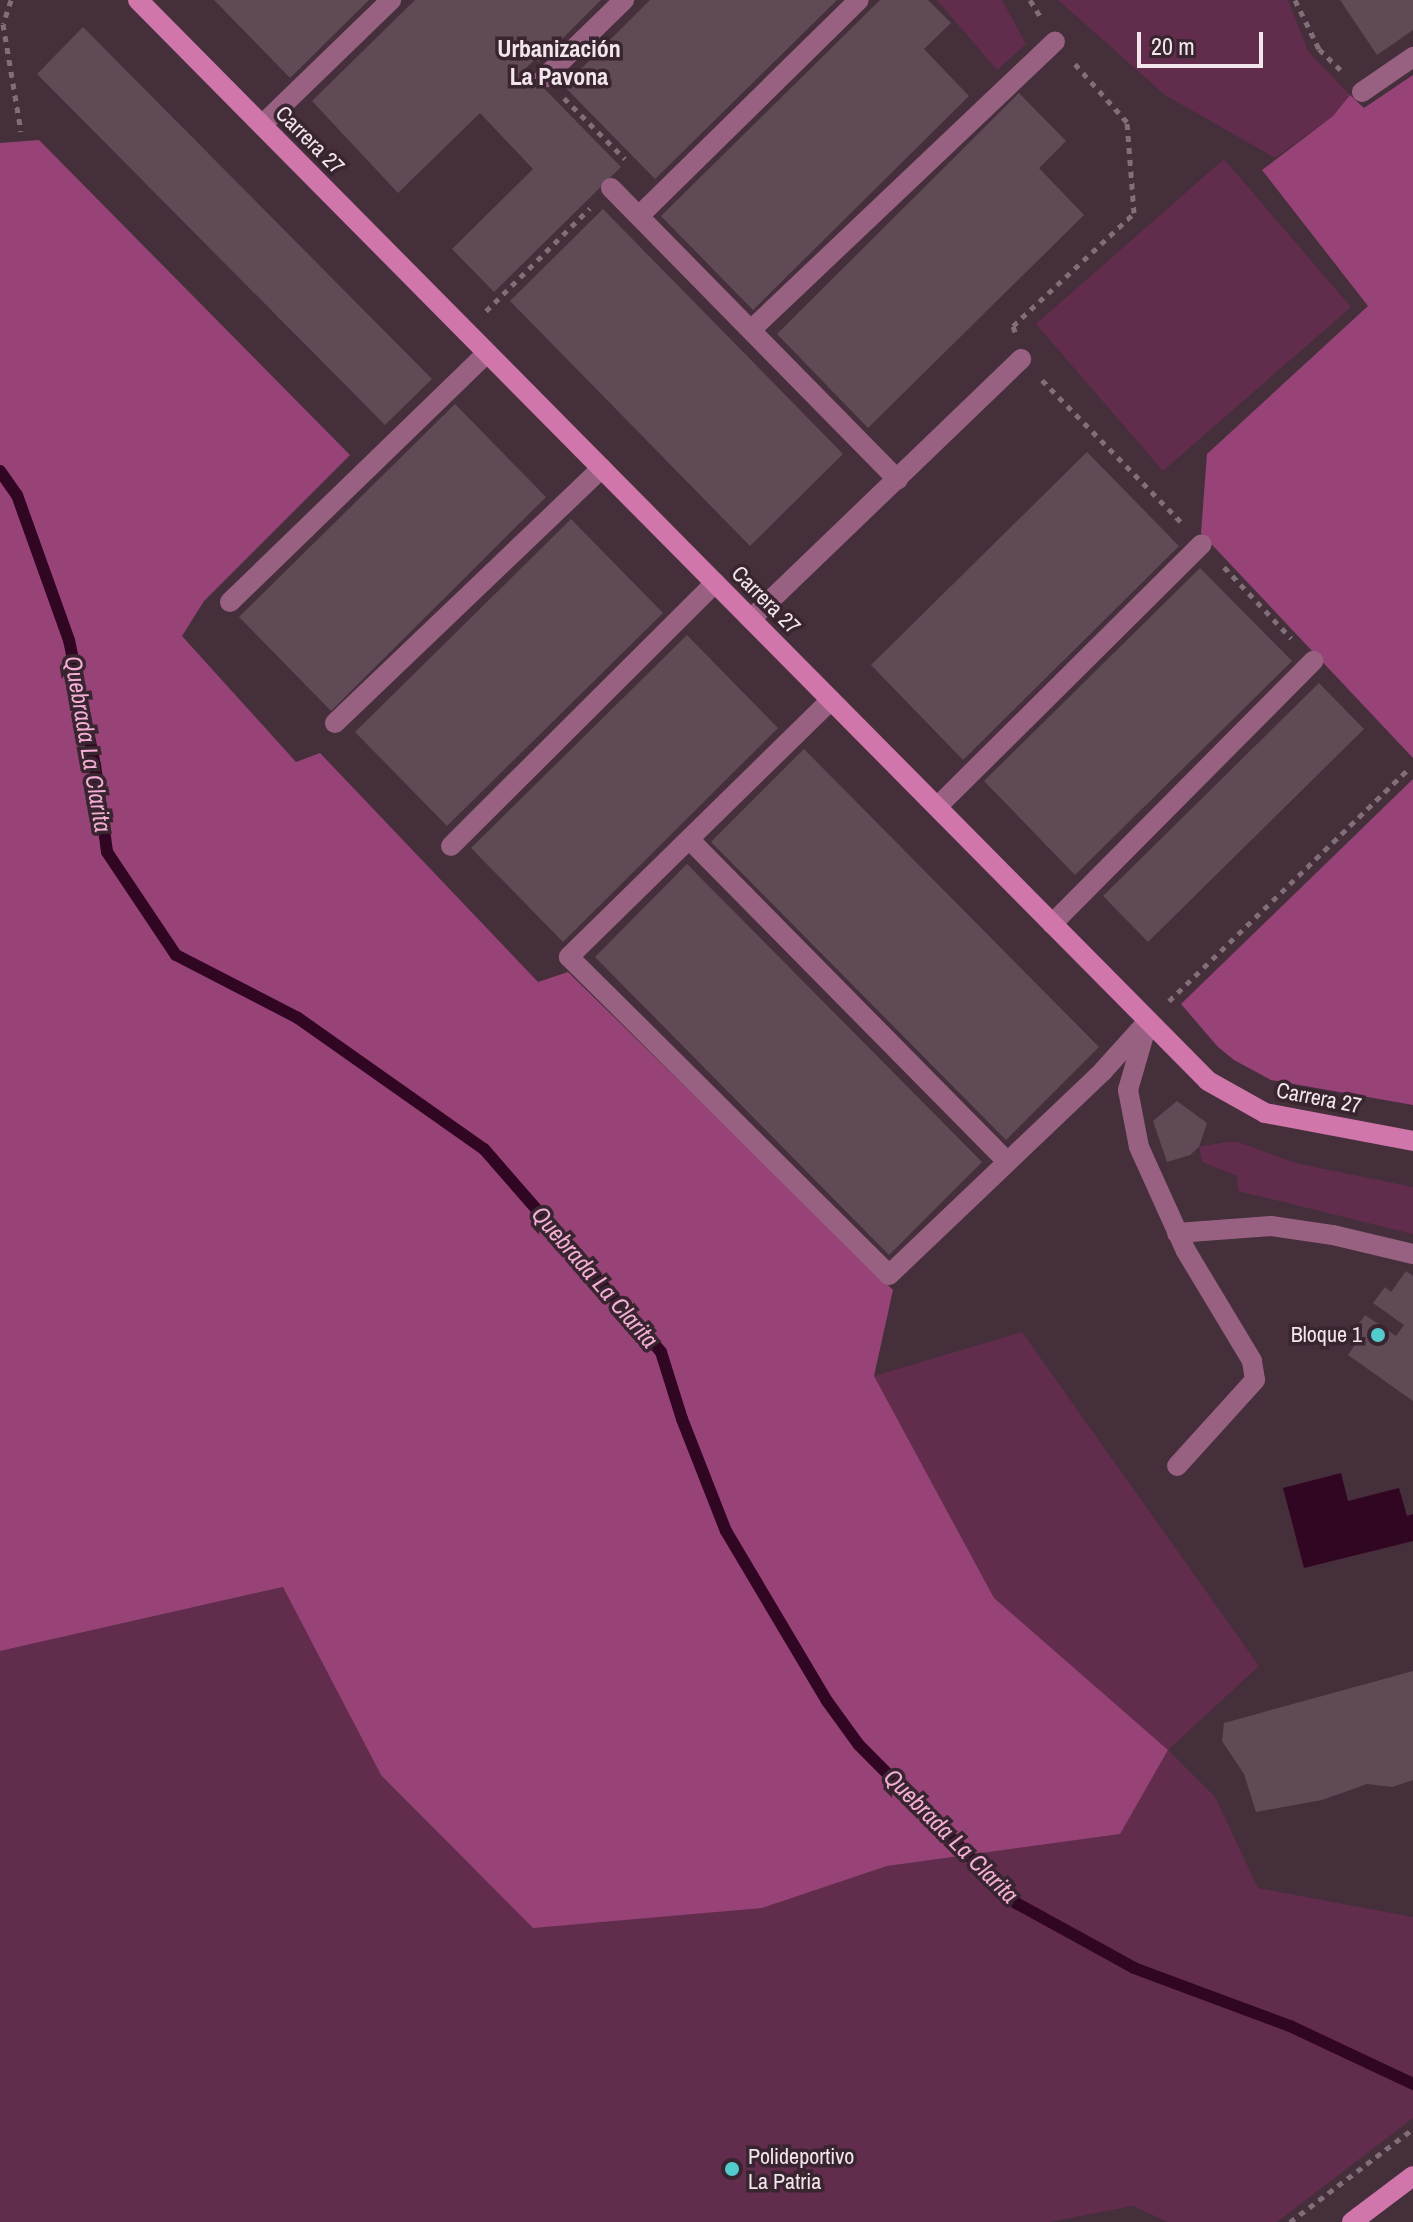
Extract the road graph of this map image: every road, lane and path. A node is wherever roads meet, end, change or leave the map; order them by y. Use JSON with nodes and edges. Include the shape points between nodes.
{"nodes":[{"id":1,"x":11,"y":0,"type":"edge"},
{"id":2,"x":391,"y":0,"type":"edge"},
{"id":3,"x":624,"y":0,"type":"edge"},
{"id":4,"x":859,"y":0,"type":"edge"},
{"id":5,"x":1030,"y":0,"type":"edge"},
{"id":6,"x":1295,"y":0,"type":"edge"},
{"id":7,"x":149,"y":4,"type":"edge"},
{"id":8,"x":1055,"y":42,"type":"junction"},
{"id":9,"x":1413,"y":57,"type":"edge"},
{"id":10,"x":544,"y":78,"type":"joint"},
{"id":11,"x":1362,"y":92,"type":"joint"},
{"id":12,"x":262,"y":125,"type":"junction"},
{"id":13,"x":21,"y":131,"type":"dead end"},
{"id":14,"x":611,"y":188,"type":"joint"},
{"id":15,"x":661,"y":195,"type":"junction"},
{"id":16,"x":639,"y":216,"type":"junction"},
{"id":17,"x":751,"y":330,"type":"junction"},
{"id":18,"x":465,"y":331,"type":"junction"},
{"id":19,"x":487,"y":353,"type":"junction"},
{"id":20,"x":1021,"y":359,"type":"junction"},
{"id":21,"x":602,"y":468,"type":"junction"},
{"id":22,"x":898,"y":480,"type":"junction"},
{"id":23,"x":1202,"y":544,"type":"junction"},
{"id":24,"x":715,"y":583,"type":"junction"},
{"id":25,"x":230,"y":602,"type":"dead end"},
{"id":26,"x":751,"y":619,"type":"junction"},
{"id":27,"x":1313,"y":661,"type":"joint"},
{"id":28,"x":831,"y":700,"type":"junction"},
{"id":29,"x":335,"y":723,"type":"dead end"},
{"id":30,"x":1407,"y":770,"type":"dead end"},
{"id":31,"x":937,"y":807,"type":"junction"},
{"id":32,"x":690,"y":840,"type":"junction"},
{"id":33,"x":451,"y":846,"type":"dead end"},
{"id":34,"x":1052,"y":924,"type":"junction"},
{"id":35,"x":1148,"y":1021,"type":"junction"},
{"id":36,"x":1413,"y":1141,"type":"edge"},
{"id":37,"x":1007,"y":1162,"type":"junction"},
{"id":38,"x":1177,"y":1233,"type":"junction"},
{"id":39,"x":1413,"y":1254,"type":"edge"},
{"id":40,"x":1177,"y":1466,"type":"dead end"},
{"id":41,"x":1413,"y":2129,"type":"edge"},
{"id":42,"x":1413,"y":2176,"type":"edge"},
{"id":43,"x":1292,"y":2220,"type":"edge"},
{"id":44,"x":1352,"y":2222,"type":"edge"}],
"edges":[{"from":1,"to":13,"type":"path","via":[[3,24]]},
{"from":2,"to":12,"type":"street"},
{"from":3,"to":10,"type":"street"},
{"from":4,"to":15,"type":"street"},
{"from":5,"to":8,"type":"path"},
{"from":6,"to":11,"type":"path","via":[[1319,49]]},
{"from":7,"to":12,"type":"street","name":"Carrera 27"},
{"from":8,"to":17,"type":"street"},
{"from":8,"to":20,"type":"path","via":[[1127,122],[1134,213],[1013,326]]},
{"from":9,"to":11,"type":"street"},
{"from":10,"to":15,"type":"path"},
{"from":12,"to":18,"type":"street","name":"Carrera 27"},
{"from":14,"to":16,"type":"street"},
{"from":14,"to":18,"type":"path"},
{"from":15,"to":16,"type":"street"},
{"from":16,"to":17,"type":"street"},
{"from":17,"to":22,"type":"street"},
{"from":18,"to":19,"type":"street","name":"Carrera 27"},
{"from":19,"to":21,"type":"street","name":"Carrera 27"},
{"from":19,"to":25,"type":"street"},
{"from":20,"to":22,"type":"street"},
{"from":20,"to":23,"type":"path"},
{"from":21,"to":24,"type":"street","name":"Carrera 27"},
{"from":21,"to":29,"type":"street"},
{"from":22,"to":26,"type":"street"},
{"from":23,"to":27,"type":"path"},
{"from":23,"to":31,"type":"street"},
{"from":24,"to":26,"type":"street","name":"Carrera 27"},
{"from":24,"to":33,"type":"street"},
{"from":26,"to":28,"type":"street","name":"Carrera 27"},
{"from":27,"to":34,"type":"street"},
{"from":28,"to":31,"type":"street","name":"Carrera 27"},
{"from":28,"to":32,"type":"street"},
{"from":30,"to":35,"type":"path"},
{"from":31,"to":34,"type":"street","name":"Carrera 27"},
{"from":32,"to":37,"type":"street"},
{"from":32,"to":37,"type":"street","via":[[569,957],[889,1275]]},
{"from":34,"to":35,"type":"street","name":"Carrera 27"},
{"from":35,"to":36,"type":"street","name":"Carrera 27","via":[[1208,1081],[1265,1113]]},
{"from":35,"to":37,"type":"street"},
{"from":35,"to":38,"type":"street","via":[[1128,1090],[1139,1147]]},
{"from":38,"to":39,"type":"street","via":[[1271,1226]]},
{"from":38,"to":40,"type":"street","via":[[1241,1340],[1255,1380]]},
{"from":41,"to":43,"type":"path"},
{"from":42,"to":44,"type":"street"}]}
